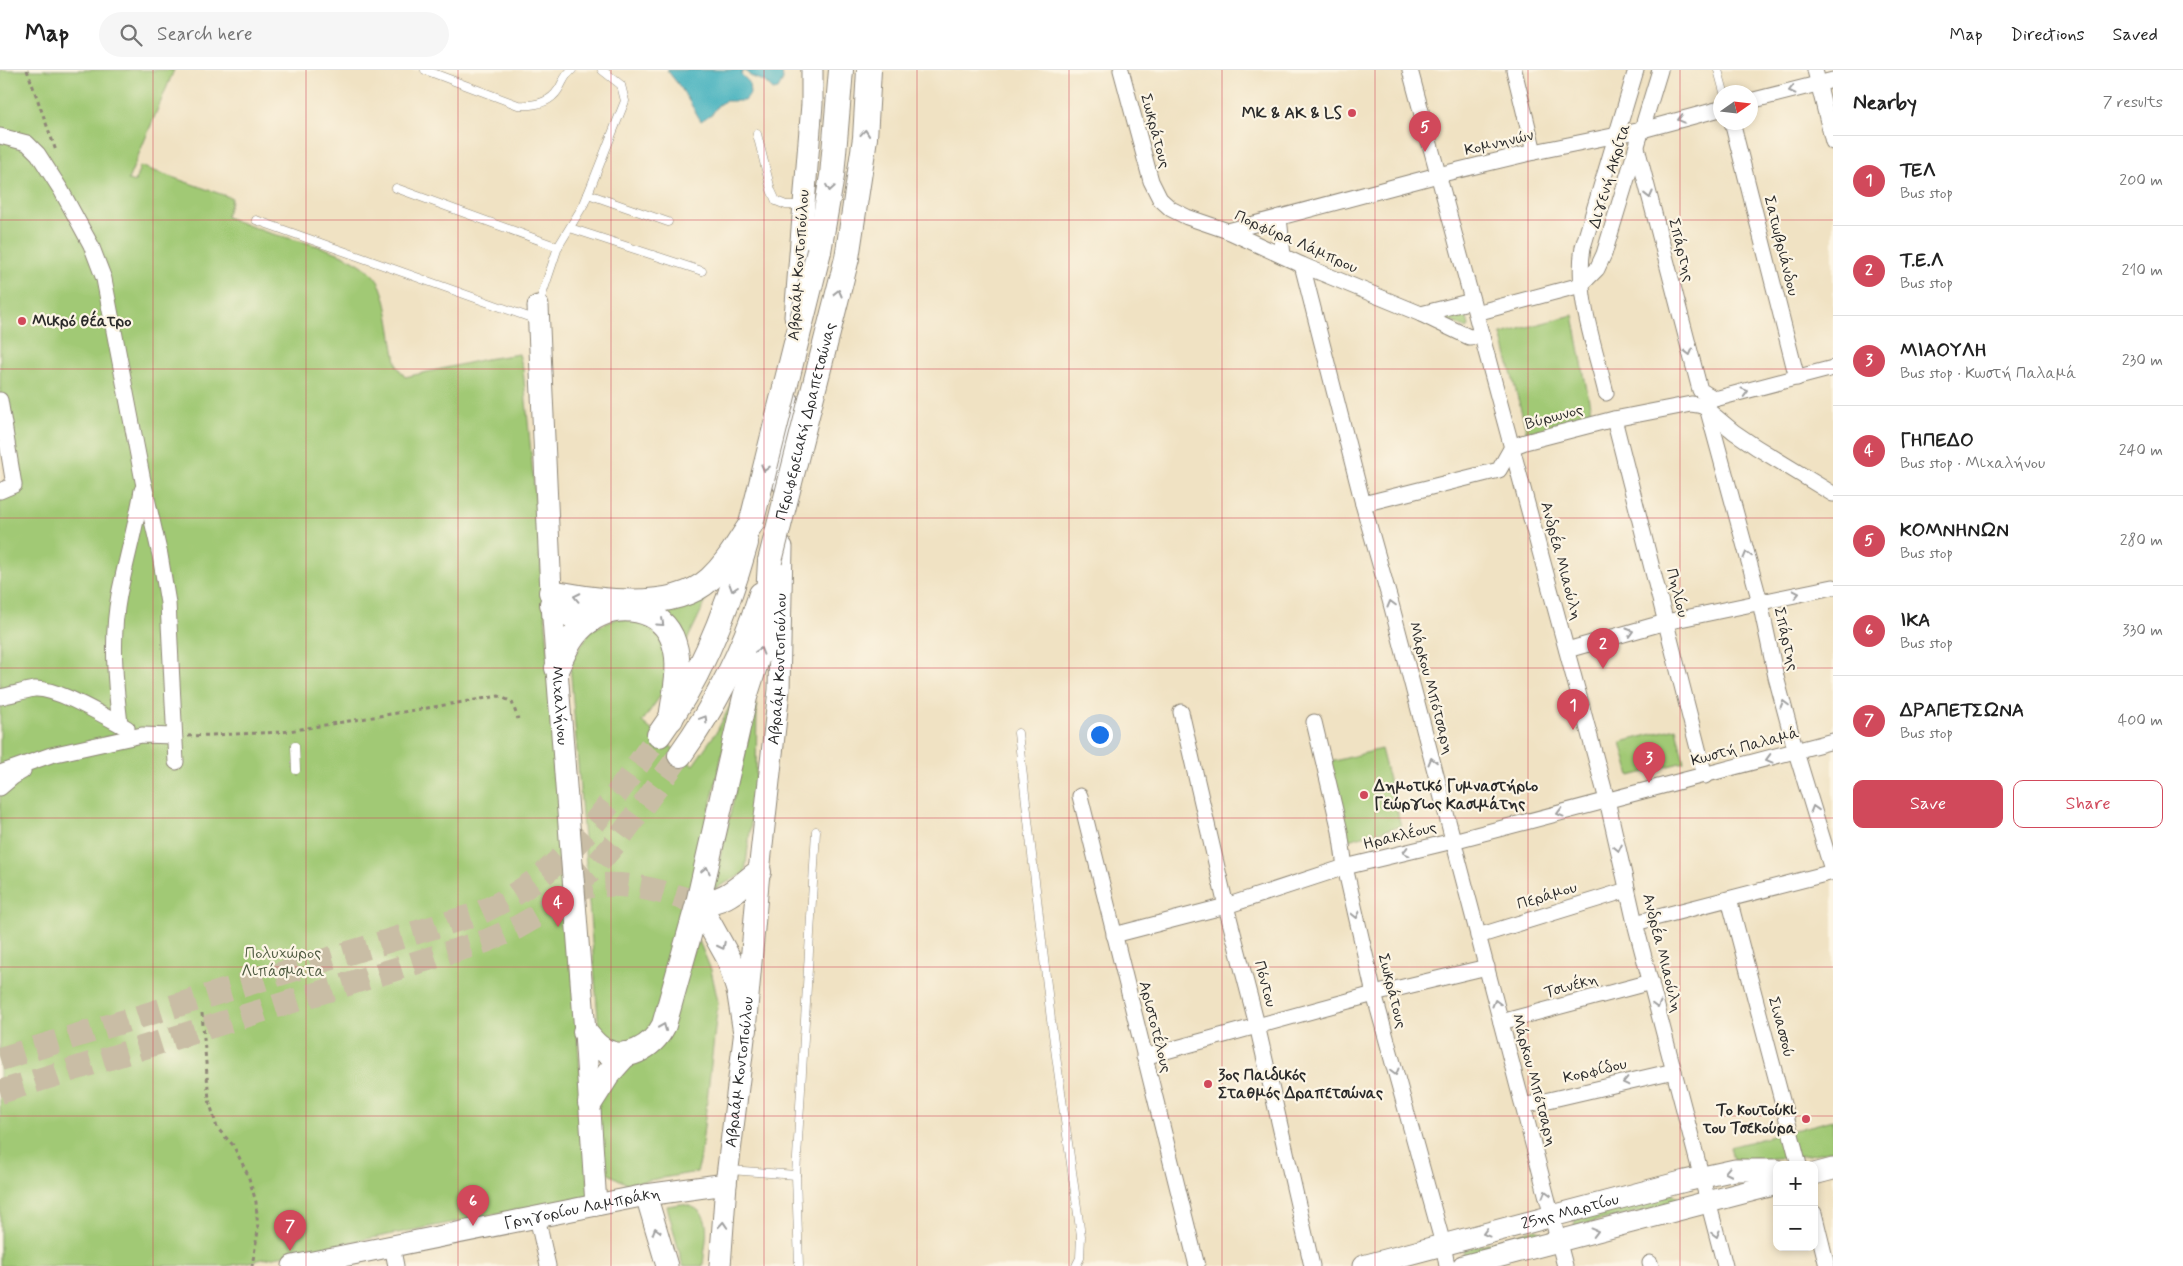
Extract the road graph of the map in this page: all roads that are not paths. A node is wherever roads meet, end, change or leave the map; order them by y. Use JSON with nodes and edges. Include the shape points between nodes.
{"nodes":[{"id":1,"x":425,"y":70,"type":"edge"},
{"id":2,"x":572,"y":70,"type":"edge"},
{"id":3,"x":602,"y":70,"type":"edge"},
{"id":4,"x":812,"y":70,"type":"edge"},
{"id":5,"x":841,"y":70,"type":"edge"},
{"id":6,"x":869,"y":70,"type":"edge"},
{"id":7,"x":1121,"y":70,"type":"edge"},
{"id":8,"x":1410,"y":70,"type":"edge"},
{"id":9,"x":1514,"y":70,"type":"edge"},
{"id":10,"x":1636,"y":70,"type":"edge"},
{"id":11,"x":1660,"y":70,"type":"edge"},
{"id":12,"x":1718,"y":70,"type":"edge"},
{"id":13,"x":1822,"y":78,"type":"edge"},
{"id":14,"x":1722,"y":85,"type":"edge"},
{"id":15,"x":1758,"y":98,"type":"edge"},
{"id":16,"x":1713,"y":111,"type":"edge"},
{"id":17,"x":1642,"y":130,"type":"junction"},
{"id":18,"x":1734,"y":130,"type":"edge"},
{"id":19,"x":757,"y":134,"type":"dead end"},
{"id":20,"x":1616,"y":134,"type":"junction"},
{"id":21,"x":0,"y":136,"type":"edge"},
{"id":22,"x":1833,"y":142,"type":"edge"},
{"id":23,"x":1637,"y":148,"type":"junction"},
{"id":24,"x":1534,"y":152,"type":"junction"},
{"id":25,"x":1438,"y":175,"type":"junction"},
{"id":26,"x":396,"y":188,"type":"dead end"},
{"id":27,"x":588,"y":194,"type":"junction"},
{"id":28,"x":1160,"y":199,"type":"joint"},
{"id":29,"x":804,"y":205,"type":"junction"},
{"id":30,"x":1279,"y":217,"type":"junction"},
{"id":31,"x":256,"y":220,"type":"dead end"},
{"id":32,"x":668,"y":222,"type":"dead end"},
{"id":33,"x":570,"y":228,"type":"junction"},
{"id":34,"x":1228,"y":231,"type":"junction"},
{"id":35,"x":558,"y":246,"type":"junction"},
{"id":36,"x":1283,"y":256,"type":"junction"},
{"id":37,"x":1302,"y":265,"type":"junction"},
{"id":38,"x":702,"y":271,"type":"dead end"},
{"id":39,"x":1581,"y":285,"type":"junction"},
{"id":40,"x":1474,"y":307,"type":"junction"},
{"id":41,"x":539,"y":314,"type":"junction"},
{"id":42,"x":1421,"y":314,"type":"junction"},
{"id":43,"x":1482,"y":336,"type":"junction"},
{"id":44,"x":1833,"y":368,"type":"edge"},
{"id":45,"x":1796,"y":378,"type":"junction"},
{"id":46,"x":1606,"y":394,"type":"dead end"},
{"id":47,"x":0,"y":400,"type":"edge"},
{"id":48,"x":1708,"y":410,"type":"junction"},
{"id":49,"x":1614,"y":419,"type":"junction"},
{"id":50,"x":1512,"y":447,"type":"junction"},
{"id":51,"x":143,"y":481,"type":"junction"},
{"id":52,"x":0,"y":491,"type":"edge"},
{"id":53,"x":1833,"y":494,"type":"edge"},
{"id":54,"x":1362,"y":504,"type":"junction"},
{"id":55,"x":751,"y":524,"type":"junction"},
{"id":56,"x":770,"y":561,"type":"junction"},
{"id":57,"x":1833,"y":587,"type":"edge"},
{"id":58,"x":552,"y":598,"type":"junction"},
{"id":59,"x":1760,"y":602,"type":"junction"},
{"id":60,"x":588,"y":621,"type":"junction"},
{"id":61,"x":1666,"y":622,"type":"junction"},
{"id":62,"x":1566,"y":650,"type":"junction"},
{"id":63,"x":557,"y":668,"type":"junction"},
{"id":64,"x":0,"y":697,"type":"edge"},
{"id":65,"x":1181,"y":712,"type":"dead end"},
{"id":66,"x":1314,"y":722,"type":"dead end"},
{"id":67,"x":120,"y":724,"type":"junction"},
{"id":68,"x":1018,"y":733,"type":"dead end"},
{"id":69,"x":142,"y":735,"type":"junction"},
{"id":70,"x":174,"y":736,"type":"junction"},
{"id":71,"x":1833,"y":741,"type":"edge"},
{"id":72,"x":295,"y":746,"type":"dead end"},
{"id":73,"x":1796,"y":752,"type":"junction"},
{"id":74,"x":58,"y":754,"type":"junction"},
{"id":75,"x":680,"y":755,"type":"tunnel mouth"},
{"id":76,"x":176,"y":762,"type":"dead end"},
{"id":77,"x":296,"y":770,"type":"dead end"},
{"id":78,"x":0,"y":773,"type":"edge"},
{"id":79,"x":1705,"y":776,"type":"junction"},
{"id":80,"x":0,"y":788,"type":"edge"},
{"id":81,"x":1080,"y":796,"type":"dead end"},
{"id":82,"x":1607,"y":800,"type":"junction"},
{"id":83,"x":816,"y":831,"type":"dead end"},
{"id":84,"x":1453,"y":841,"type":"junction"},
{"id":85,"x":1346,"y":867,"type":"junction"},
{"id":86,"x":759,"y":872,"type":"junction"},
{"id":87,"x":1833,"y":873,"type":"edge"},
{"id":88,"x":1627,"y":890,"type":"junction"},
{"id":89,"x":1729,"y":899,"type":"junction"},
{"id":90,"x":698,"y":903,"type":"junction"},
{"id":91,"x":1226,"y":906,"type":"junction"},
{"id":92,"x":1635,"y":923,"type":"junction"},
{"id":93,"x":1114,"y":935,"type":"junction"},
{"id":94,"x":1478,"y":936,"type":"junction"},
{"id":95,"x":1487,"y":967,"type":"junction"},
{"id":96,"x":1651,"y":982,"type":"junction"},
{"id":97,"x":1374,"y":994,"type":"junction"},
{"id":98,"x":1501,"y":1022,"type":"junction"},
{"id":99,"x":1258,"y":1025,"type":"junction"},
{"id":100,"x":745,"y":1030,"type":"junction"},
{"id":101,"x":585,"y":1032,"type":"junction"},
{"id":102,"x":626,"y":1054,"type":"junction"},
{"id":103,"x":1144,"y":1057,"type":"junction"},
{"id":104,"x":1674,"y":1071,"type":"junction"},
{"id":105,"x":590,"y":1103,"type":"junction"},
{"id":106,"x":1523,"y":1106,"type":"junction"},
{"id":107,"x":1797,"y":1161,"type":"edge"},
{"id":108,"x":1833,"y":1162,"type":"edge"},
{"id":109,"x":1818,"y":1166,"type":"edge"},
{"id":110,"x":1773,"y":1170,"type":"edge"},
{"id":111,"x":1833,"y":1170,"type":"edge"},
{"id":112,"x":1818,"y":1173,"type":"edge"},
{"id":113,"x":796,"y":1175,"type":"junction"},
{"id":114,"x":726,"y":1177,"type":"junction"},
{"id":115,"x":1701,"y":1177,"type":"junction"},
{"id":116,"x":1773,"y":1185,"type":"edge"},
{"id":117,"x":646,"y":1195,"type":"junction"},
{"id":118,"x":1708,"y":1202,"type":"junction"},
{"id":119,"x":596,"y":1205,"type":"junction"},
{"id":120,"x":1552,"y":1214,"type":"junction"},
{"id":121,"x":537,"y":1217,"type":"junction"},
{"id":122,"x":1818,"y":1229,"type":"edge"},
{"id":123,"x":1559,"y":1241,"type":"junction"},
{"id":124,"x":1443,"y":1244,"type":"junction"},
{"id":125,"x":394,"y":1256,"type":"edge"},
{"id":126,"x":293,"y":1266,"type":"edge"},
{"id":127,"x":548,"y":1266,"type":"edge"},
{"id":128,"x":667,"y":1266,"type":"edge"},
{"id":129,"x":720,"y":1266,"type":"edge"},
{"id":130,"x":799,"y":1266,"type":"edge"},
{"id":131,"x":1076,"y":1266,"type":"edge"},
{"id":132,"x":1197,"y":1266,"type":"edge"},
{"id":133,"x":1312,"y":1266,"type":"edge"},
{"id":134,"x":1363,"y":1266,"type":"edge"},
{"id":135,"x":1447,"y":1266,"type":"edge"},
{"id":136,"x":1463,"y":1266,"type":"edge"},
{"id":137,"x":1566,"y":1266,"type":"edge"},
{"id":138,"x":1725,"y":1266,"type":"edge"},
{"id":139,"x":1827,"y":1266,"type":"edge"}],
"edges":[{"from":1,"to":2,"type":"lane","via":[[518,106],[546,102],[558,92],[567,73]]},
{"from":3,"to":27,"type":"lane","via":[[621,85],[625,101]]},
{"from":4,"to":29,"type":"street","name":"Αβραάμ Κοντοπούλου"},
{"from":5,"to":55,"type":"main road","name":"Περιφερειακή Δραπετσώνας","one_way":true,"bridge":true,"via":[[832,176],[823,234]]},
{"from":56,"to":6,"type":"main road","name":"Περιφερειακή Δραπετσώνας","one_way":true,"bridge":true,"via":[[847,258],[861,172]]},
{"from":7,"to":28,"type":"street","name":"Σωκράτους","via":[[1151,181]]},
{"from":8,"to":25,"type":"street","name":"Ανδρέα Μιαούλη"},
{"from":9,"to":24,"type":"street"},
{"from":10,"to":20,"type":"street","name":"Διγενή Ακρίτα"},
{"from":11,"to":17,"type":"street","name":"Διγενή Ακρίτα"},
{"from":12,"to":14,"type":"lane"},
{"from":13,"to":15,"type":"street","one_way":true},
{"from":13,"to":22,"type":"street"},
{"from":16,"to":17,"type":"street","name":"Κομνηνών","one_way":true},
{"from":17,"to":20,"type":"street","name":"Κομνηνών"},
{"from":17,"to":23,"type":"street","name":"Διγενή Ακρίτα"},
{"from":18,"to":45,"type":"street","name":"Σατωβριάνδου"},
{"from":19,"to":29,"type":"lane","via":[[776,201],[786,205]]},
{"from":20,"to":24,"type":"street","name":"Κομνηνών"},
{"from":20,"to":39,"type":"street","name":"Διγενή Ακρίτα","via":[[1582,247]]},
{"from":21,"to":51,"type":"street","via":[[28,143],[38,154],[91,245],[108,297]]},
{"from":23,"to":39,"type":"street","name":"Διγενή Ακρίτα","via":[[1604,254],[1597,269]]},
{"from":23,"to":45,"type":"street","name":"Σπάρτης","one_way":true,"via":[[1700,390],[1716,399]]},
{"from":24,"to":25,"type":"street","name":"Κομνηνών"},
{"from":25,"to":30,"type":"street","name":"Κομνηνών"},
{"from":25,"to":40,"type":"street","name":"Ανδρέα Μιαούλη"},
{"from":26,"to":35,"type":"lane"},
{"from":27,"to":32,"type":"lane"},
{"from":27,"to":33,"type":"lane"},
{"from":28,"to":34,"type":"street","name":"Πορφύρα Λάμπρου","via":[[1187,217]]},
{"from":29,"to":86,"type":"street","name":"Αβραάμ Κοντοπούλου","via":[[783,472],[779,690]]},
{"from":30,"to":34,"type":"street","name":"Κομνηνών"},
{"from":30,"to":36,"type":"street"},
{"from":31,"to":41,"type":"lane"},
{"from":33,"to":35,"type":"lane"},
{"from":33,"to":38,"type":"lane"},
{"from":34,"to":36,"type":"street","name":"Πορφύρα Λάμπρου"},
{"from":35,"to":41,"type":"lane"},
{"from":36,"to":37,"type":"street","name":"Πορφύρα Λάμπρου"},
{"from":37,"to":42,"type":"street","name":"Πορφύρα Λάμπρου"},
{"from":37,"to":54,"type":"street","name":"Μάρκου Μπότσαρη"},
{"from":39,"to":40,"type":"street"},
{"from":39,"to":46,"type":"street"},
{"from":40,"to":42,"type":"street"},
{"from":40,"to":43,"type":"street","name":"Ανδρέα Μιαούλη"},
{"from":41,"to":58,"type":"street","name":"Μιχαλήνου"},
{"from":42,"to":43,"type":"street","name":"Πορφύρα Λάμπρου","via":[[1469,337]]},
{"from":43,"to":50,"type":"street","name":"Ανδρέα Μιαούλη"},
{"from":44,"to":45,"type":"street"},
{"from":47,"to":52,"type":"street","via":[[14,484]]},
{"from":48,"to":49,"type":"street","name":"Βύρωνος","via":[[1691,404]]},
{"from":48,"to":53,"type":"street","via":[[1743,439]]},
{"from":59,"to":48,"type":"street","name":"Σπάρτης","one_way":true},
{"from":49,"to":50,"type":"street","name":"Βύρωνος"},
{"from":49,"to":61,"type":"street","name":"Πηλίου"},
{"from":50,"to":54,"type":"street","name":"Βύρωνος","via":[[1500,470]]},
{"from":50,"to":62,"type":"street","name":"Ανδρέα Μιαούλη"},
{"from":51,"to":67,"type":"street","via":[[116,624],[116,689]]},
{"from":51,"to":70,"type":"street","via":[[168,603]]},
{"from":84,"to":54,"type":"street","name":"Μάρκου Μπότσαρη","one_way":true},
{"from":55,"to":58,"type":"main road","one_way":true,"via":[[708,581],[680,595],[633,602]]},
{"from":55,"to":60,"type":"main road","name":"Περιφερειακή Δραπετσώνας","via":[[732,591],[700,669],[665,727],[677,655],[674,640],[667,629],[654,617],[627,608],[608,611]]},
{"from":75,"to":56,"type":"main road","name":"Περιφερειακή Δραπετσώνας","one_way":true,"via":[[725,682],[751,622]]},
{"from":90,"to":56,"type":"main road","one_way":true,"via":[[745,697],[766,630]]},
{"from":59,"to":57,"type":"street","one_way":true},
{"from":58,"to":60,"type":"main road","via":[[572,616]]},
{"from":58,"to":63,"type":"street","name":"Μιχαλήνου"},
{"from":59,"to":61,"type":"street"},
{"from":73,"to":59,"type":"street","name":"Σπάρτης","one_way":true},
{"from":60,"to":63,"type":"main road","via":[[569,641]]},
{"from":62,"to":61,"type":"street","one_way":true},
{"from":61,"to":79,"type":"street","name":"Πηλίου"},
{"from":62,"to":82,"type":"street","name":"Ανδρέα Μιαούλη"},
{"from":63,"to":101,"type":"street","name":"Μιχαλήνου"},
{"from":64,"to":67,"type":"street","via":[[44,690]]},
{"from":65,"to":91,"type":"street","name":"Πόντου"},
{"from":66,"to":85,"type":"street","name":"Σωκράτους"},
{"from":67,"to":69,"type":"street"},
{"from":68,"to":131,"type":"lane","via":[[1051,1020],[1081,1236],[1080,1258]]},
{"from":69,"to":70,"type":"street"},
{"from":69,"to":74,"type":"street"},
{"from":70,"to":76,"type":"street"},
{"from":71,"to":73,"type":"street","name":"Κωστή Παλαμά"},
{"from":72,"to":77,"type":"lane"},
{"from":73,"to":79,"type":"street","name":"Κωστή Παλαμά","one_way":true},
{"from":87,"to":73,"type":"street","name":"Σπάρτης","one_way":true},
{"from":74,"to":78,"type":"street"},
{"from":74,"to":80,"type":"street","via":[[13,777]]},
{"from":79,"to":82,"type":"street","name":"Κωστή Παλαμά"},
{"from":81,"to":93,"type":"street","name":"Αριστοτέλους"},
{"from":82,"to":84,"type":"street","name":"Ηρακλέους","one_way":true},
{"from":82,"to":88,"type":"street","name":"Ανδρέα Μιαούλη","one_way":true},
{"from":83,"to":113,"type":"lane"},
{"from":84,"to":85,"type":"street","name":"Ηρακλέους","one_way":true},
{"from":84,"to":94,"type":"street","name":"Μάρκου Μπότσαρη"},
{"from":85,"to":91,"type":"street","name":"Ηρακλέους"},
{"from":85,"to":97,"type":"street","name":"Σωκράτους","one_way":true},
{"from":86,"to":90,"type":"main road","via":[[725,898]]},
{"from":86,"to":100,"type":"street","name":"Αβραάμ Κοντοπούλου"},
{"from":87,"to":89,"type":"street"},
{"from":88,"to":92,"type":"street","name":"Ανδρέα Μιαούλη"},
{"from":88,"to":94,"type":"street","name":"Περάμου"},
{"from":89,"to":92,"type":"street"},
{"from":89,"to":107,"type":"street","name":"Σινασσού"},
{"from":90,"to":100,"type":"main road","one_way":true,"via":[[729,959]]},
{"from":102,"to":90,"type":"main road","one_way":true,"via":[[651,1044],[659,1036]]},
{"from":91,"to":93,"type":"street","name":"Ηρακλέους"},
{"from":91,"to":99,"type":"street","name":"Πόντου"},
{"from":92,"to":96,"type":"street","name":"Ανδρέα Μιαούλη"},
{"from":93,"to":103,"type":"street","name":"Αριστοτέλους"},
{"from":94,"to":95,"type":"street","name":"Μάρκου Μπότσαρη"},
{"from":95,"to":97,"type":"street"},
{"from":98,"to":95,"type":"street","name":"Μάρκου Μπότσαρη","one_way":true},
{"from":96,"to":98,"type":"street","name":"Τσινέκη"},
{"from":96,"to":104,"type":"street","name":"Ανδρέα Μιαούλη","one_way":true},
{"from":97,"to":99,"type":"street"},
{"from":97,"to":124,"type":"street","name":"Σωκράτους","one_way":true},
{"from":98,"to":106,"type":"street","name":"Μάρκου Μπότσαρη"},
{"from":99,"to":103,"type":"street"},
{"from":99,"to":133,"type":"street","name":"Πόντου"},
{"from":100,"to":114,"type":"street","name":"Αβραάμ Κοντοπούλου"},
{"from":101,"to":102,"type":"main road","via":[[601,1048],[611,1053]]},
{"from":101,"to":105,"type":"street","name":"Μιχαλήνου"},
{"from":102,"to":105,"type":"main road"},
{"from":103,"to":132,"type":"street","name":"Αριστοτέλους"},
{"from":104,"to":106,"type":"street","name":"Κορφίδου","one_way":true},
{"from":104,"to":115,"type":"street","name":"Ανδρέα Μιαούλη"},
{"from":105,"to":119,"type":"street","name":"Μιχαλήνου"},
{"from":120,"to":106,"type":"street","name":"Μάρκου Μπότσαρη","one_way":true},
{"from":108,"to":109,"type":"street"},
{"from":110,"to":115,"type":"street","name":"25ης Μαρτίου","one_way":true,"via":[[1735,1170]]},
{"from":111,"to":112,"type":"street"},
{"from":113,"to":114,"type":"lane"},
{"from":113,"to":130,"type":"lane"},
{"from":114,"to":117,"type":"street","name":"Γρηγορίου Λαμπράκη"},
{"from":129,"to":114,"type":"street","name":"Αβραάμ Κοντοπούλου","one_way":true},
{"from":115,"to":118,"type":"street","name":"Ανδρέα Μιαούλη"},
{"from":115,"to":120,"type":"street","name":"25ης Μαρτίου"},
{"from":116,"to":118,"type":"street","name":"25ης Μαρτίου"},
{"from":117,"to":119,"type":"street","name":"Γρηγορίου Λαμπράκη"},
{"from":128,"to":117,"type":"street","one_way":true},
{"from":123,"to":118,"type":"street","name":"25ης Μαρτίου","one_way":true},
{"from":118,"to":138,"type":"street","name":"Ανδρέα Μιαούλη","one_way":true},
{"from":119,"to":121,"type":"street","name":"Γρηγορίου Λαμπράκη"},
{"from":120,"to":123,"type":"street","name":"Μάρκου Μπότσαρη"},
{"from":120,"to":124,"type":"street","name":"25ης Μαρτίου","one_way":true},
{"from":121,"to":125,"type":"street","name":"Γρηγορίου Λαμπράκη"},
{"from":121,"to":127,"type":"street"},
{"from":122,"to":139,"type":"street"},
{"from":123,"to":136,"type":"street","name":"25ης Μαρτίου"},
{"from":123,"to":137,"type":"street","name":"Μάρκου Μπότσαρη"},
{"from":124,"to":134,"type":"street","name":"25ης Μαρτίου"},
{"from":124,"to":135,"type":"street","name":"Σωκράτους"},
{"from":125,"to":126,"type":"street","name":"Γρηγορίου Λαμπράκη"}]}
